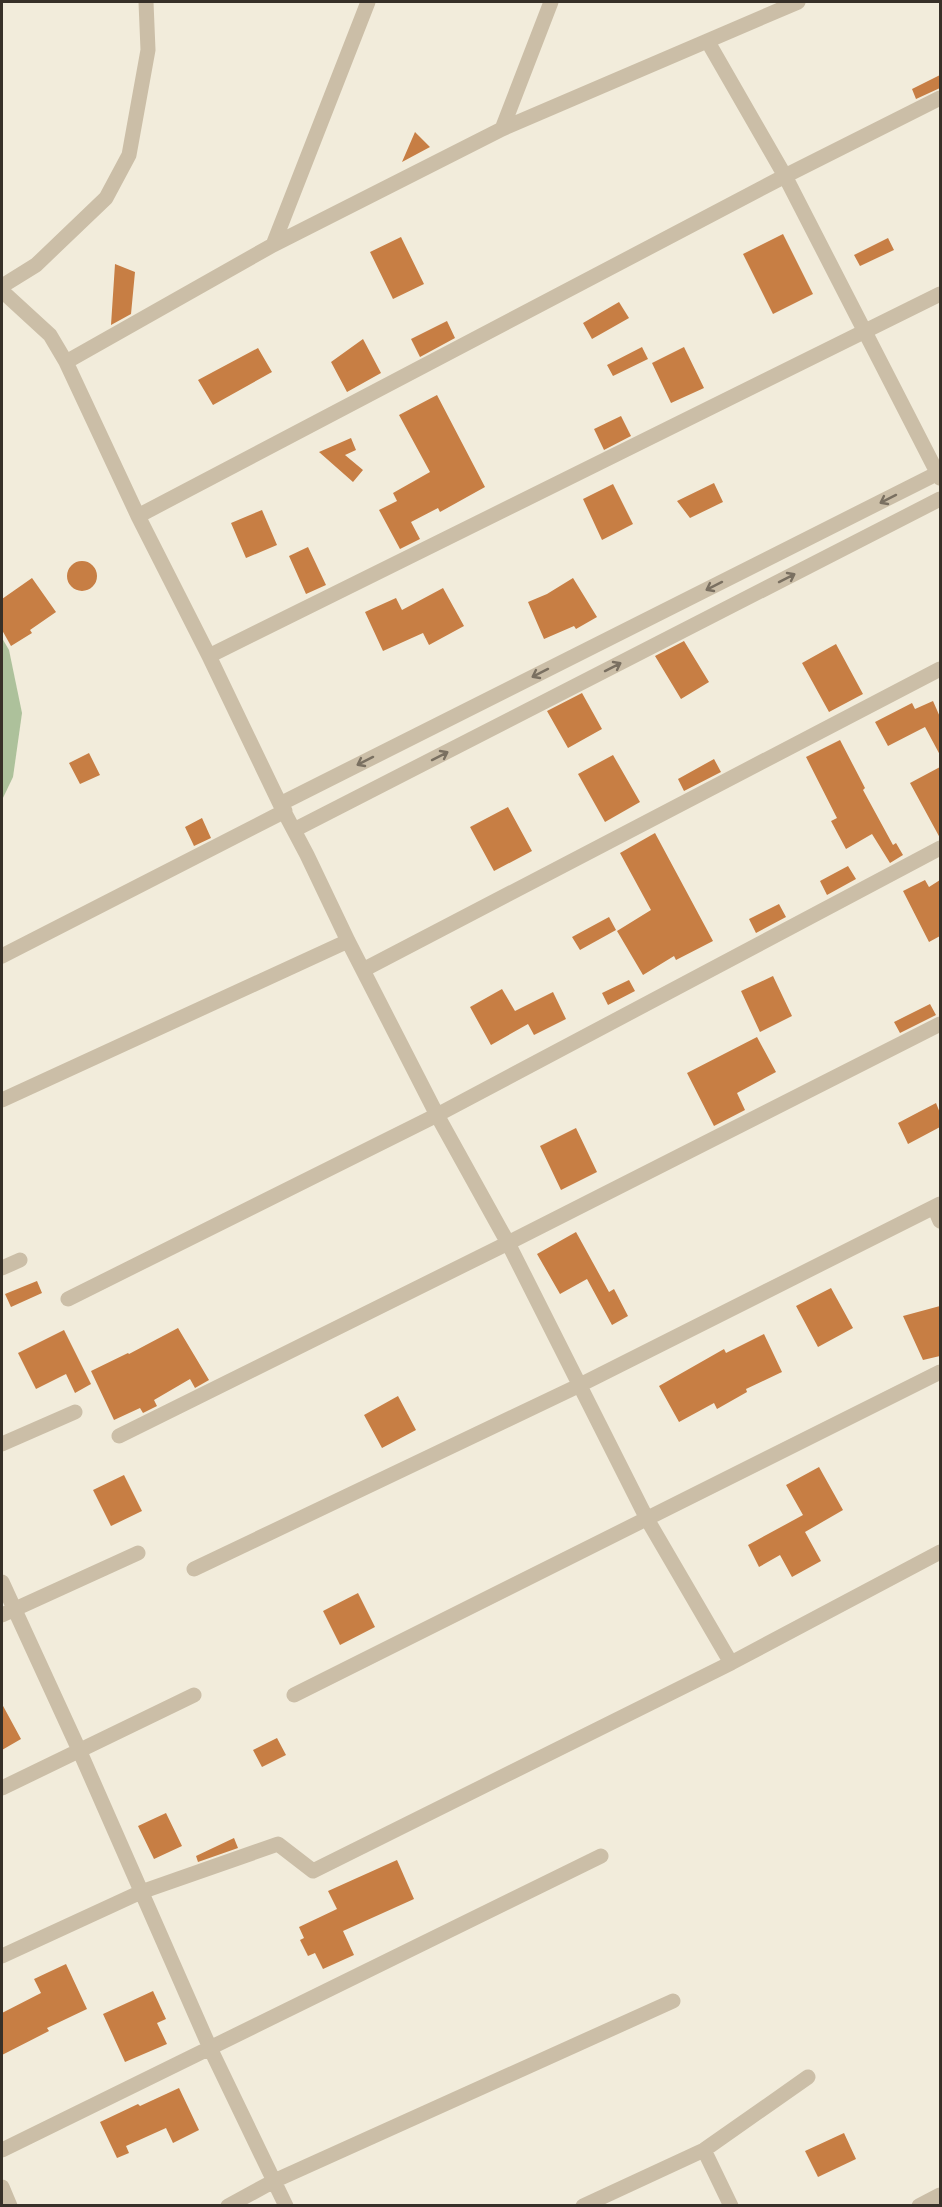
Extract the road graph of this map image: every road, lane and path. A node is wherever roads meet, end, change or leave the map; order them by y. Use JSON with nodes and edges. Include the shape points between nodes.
{"nodes":[{"id":1,"x":146,"y":2,"type":"edge"},
{"id":2,"x":368,"y":2,"type":"edge"},
{"id":3,"x":551,"y":2,"type":"edge"},
{"id":4,"x":798,"y":2,"type":"edge"},
{"id":5,"x":708,"y":42,"type":"junction"},
{"id":6,"x":940,"y":98,"type":"edge"},
{"id":7,"x":502,"y":129,"type":"junction"},
{"id":8,"x":785,"y":176,"type":"junction"},
{"id":9,"x":273,"y":244,"type":"junction"},
{"id":10,"x":2,"y":286,"type":"edge"},
{"id":11,"x":2,"y":291,"type":"edge"},
{"id":12,"x":940,"y":294,"type":"edge"},
{"id":13,"x":864,"y":332,"type":"junction"},
{"id":14,"x":66,"y":362,"type":"junction"},
{"id":15,"x":940,"y":474,"type":"edge"},
{"id":16,"x":940,"y":499,"type":"edge"},
{"id":17,"x":138,"y":516,"type":"junction"},
{"id":18,"x":209,"y":656,"type":"junction"},
{"id":19,"x":940,"y":669,"type":"edge"},
{"id":20,"x":282,"y":808,"type":"junction"},
{"id":21,"x":294,"y":830,"type":"junction"},
{"id":22,"x":940,"y":848,"type":"edge"},
{"id":23,"x":348,"y":940,"type":"junction"},
{"id":24,"x":2,"y":956,"type":"edge"},
{"id":25,"x":363,"y":970,"type":"junction"},
{"id":26,"x":940,"y":1024,"type":"edge"},
{"id":27,"x":2,"y":1100,"type":"edge"},
{"id":28,"x":437,"y":1115,"type":"junction"},
{"id":29,"x":938,"y":1211,"type":"edge"},
{"id":30,"x":508,"y":1243,"type":"junction"},
{"id":31,"x":20,"y":1260,"type":"dead end"},
{"id":32,"x":2,"y":1268,"type":"edge"},
{"id":33,"x":68,"y":1299,"type":"dead end"},
{"id":34,"x":940,"y":1372,"type":"edge"},
{"id":35,"x":578,"y":1386,"type":"junction"},
{"id":36,"x":75,"y":1412,"type":"dead end"},
{"id":37,"x":119,"y":1436,"type":"dead end"},
{"id":38,"x":2,"y":1444,"type":"edge"},
{"id":39,"x":647,"y":1519,"type":"junction"},
{"id":40,"x":940,"y":1552,"type":"edge"},
{"id":41,"x":138,"y":1553,"type":"dead end"},
{"id":42,"x":194,"y":1569,"type":"dead end"},
{"id":43,"x":2,"y":1582,"type":"edge"},
{"id":44,"x":8,"y":1612,"type":"edge"},
{"id":45,"x":731,"y":1663,"type":"junction"},
{"id":46,"x":194,"y":1695,"type":"dead end"},
{"id":47,"x":294,"y":1695,"type":"dead end"},
{"id":48,"x":80,"y":1752,"type":"junction"},
{"id":49,"x":2,"y":1788,"type":"edge"},
{"id":50,"x":601,"y":1856,"type":"dead end"},
{"id":51,"x":141,"y":1892,"type":"junction"},
{"id":52,"x":2,"y":1956,"type":"edge"},
{"id":53,"x":674,"y":2001,"type":"dead end"},
{"id":54,"x":210,"y":2048,"type":"junction"},
{"id":55,"x":808,"y":2077,"type":"dead end"},
{"id":56,"x":2,"y":2150,"type":"edge"},
{"id":57,"x":704,"y":2150,"type":"junction"},
{"id":58,"x":274,"y":2181,"type":"junction"},
{"id":59,"x":2,"y":2187,"type":"edge"},
{"id":60,"x":940,"y":2195,"type":"edge"},
{"id":61,"x":10,"y":2205,"type":"edge"},
{"id":62,"x":228,"y":2205,"type":"edge"},
{"id":63,"x":285,"y":2205,"type":"edge"},
{"id":64,"x":583,"y":2205,"type":"edge"},
{"id":65,"x":731,"y":2205,"type":"edge"},
{"id":66,"x":919,"y":2205,"type":"edge"}],
"edges":[{"from":1,"to":10,"type":"street","via":[[148,50],[129,155],[106,198],[36,265]]},
{"from":2,"to":9,"type":"street"},
{"from":3,"to":7,"type":"street"},
{"from":4,"to":5,"type":"street"},
{"from":5,"to":7,"type":"street"},
{"from":5,"to":8,"type":"street"},
{"from":6,"to":8,"type":"street"},
{"from":7,"to":9,"type":"street"},
{"from":8,"to":13,"type":"street"},
{"from":8,"to":17,"type":"street"},
{"from":9,"to":14,"type":"street"},
{"from":11,"to":14,"type":"street","via":[[50,334]]},
{"from":12,"to":13,"type":"street"},
{"from":13,"to":15,"type":"street"},
{"from":13,"to":18,"type":"street"},
{"from":14,"to":17,"type":"street"},
{"from":15,"to":20,"type":"street","one_way":true},
{"from":21,"to":16,"type":"street","one_way":true},
{"from":17,"to":18,"type":"street"},
{"from":18,"to":20,"type":"street"},
{"from":19,"to":25,"type":"street"},
{"from":20,"to":21,"type":"street"},
{"from":20,"to":24,"type":"street"},
{"from":21,"to":23,"type":"street"},
{"from":22,"to":28,"type":"street"},
{"from":23,"to":25,"type":"street"},
{"from":23,"to":27,"type":"street"},
{"from":25,"to":28,"type":"street"},
{"from":26,"to":30,"type":"street"},
{"from":28,"to":30,"type":"street"},
{"from":28,"to":33,"type":"street"},
{"from":29,"to":35,"type":"street"},
{"from":30,"to":35,"type":"street"},
{"from":30,"to":37,"type":"street"},
{"from":31,"to":32,"type":"street"},
{"from":34,"to":39,"type":"street"},
{"from":35,"to":39,"type":"street"},
{"from":35,"to":42,"type":"street"},
{"from":36,"to":38,"type":"street"},
{"from":39,"to":45,"type":"street"},
{"from":39,"to":47,"type":"street"},
{"from":40,"to":45,"type":"street"},
{"from":41,"to":44,"type":"street"},
{"from":43,"to":44,"type":"street"},
{"from":44,"to":48,"type":"street"},
{"from":45,"to":51,"type":"street","via":[[313,1871],[278,1844]]},
{"from":46,"to":48,"type":"street"},
{"from":48,"to":49,"type":"street"},
{"from":48,"to":51,"type":"street"},
{"from":50,"to":54,"type":"street"},
{"from":51,"to":52,"type":"street"},
{"from":51,"to":54,"type":"street"},
{"from":53,"to":58,"type":"street"},
{"from":54,"to":56,"type":"street"},
{"from":54,"to":58,"type":"street"},
{"from":55,"to":57,"type":"street"},
{"from":57,"to":64,"type":"street"},
{"from":57,"to":65,"type":"street"},
{"from":58,"to":62,"type":"street"},
{"from":58,"to":63,"type":"street"},
{"from":59,"to":61,"type":"street"},
{"from":60,"to":66,"type":"street"}]}
